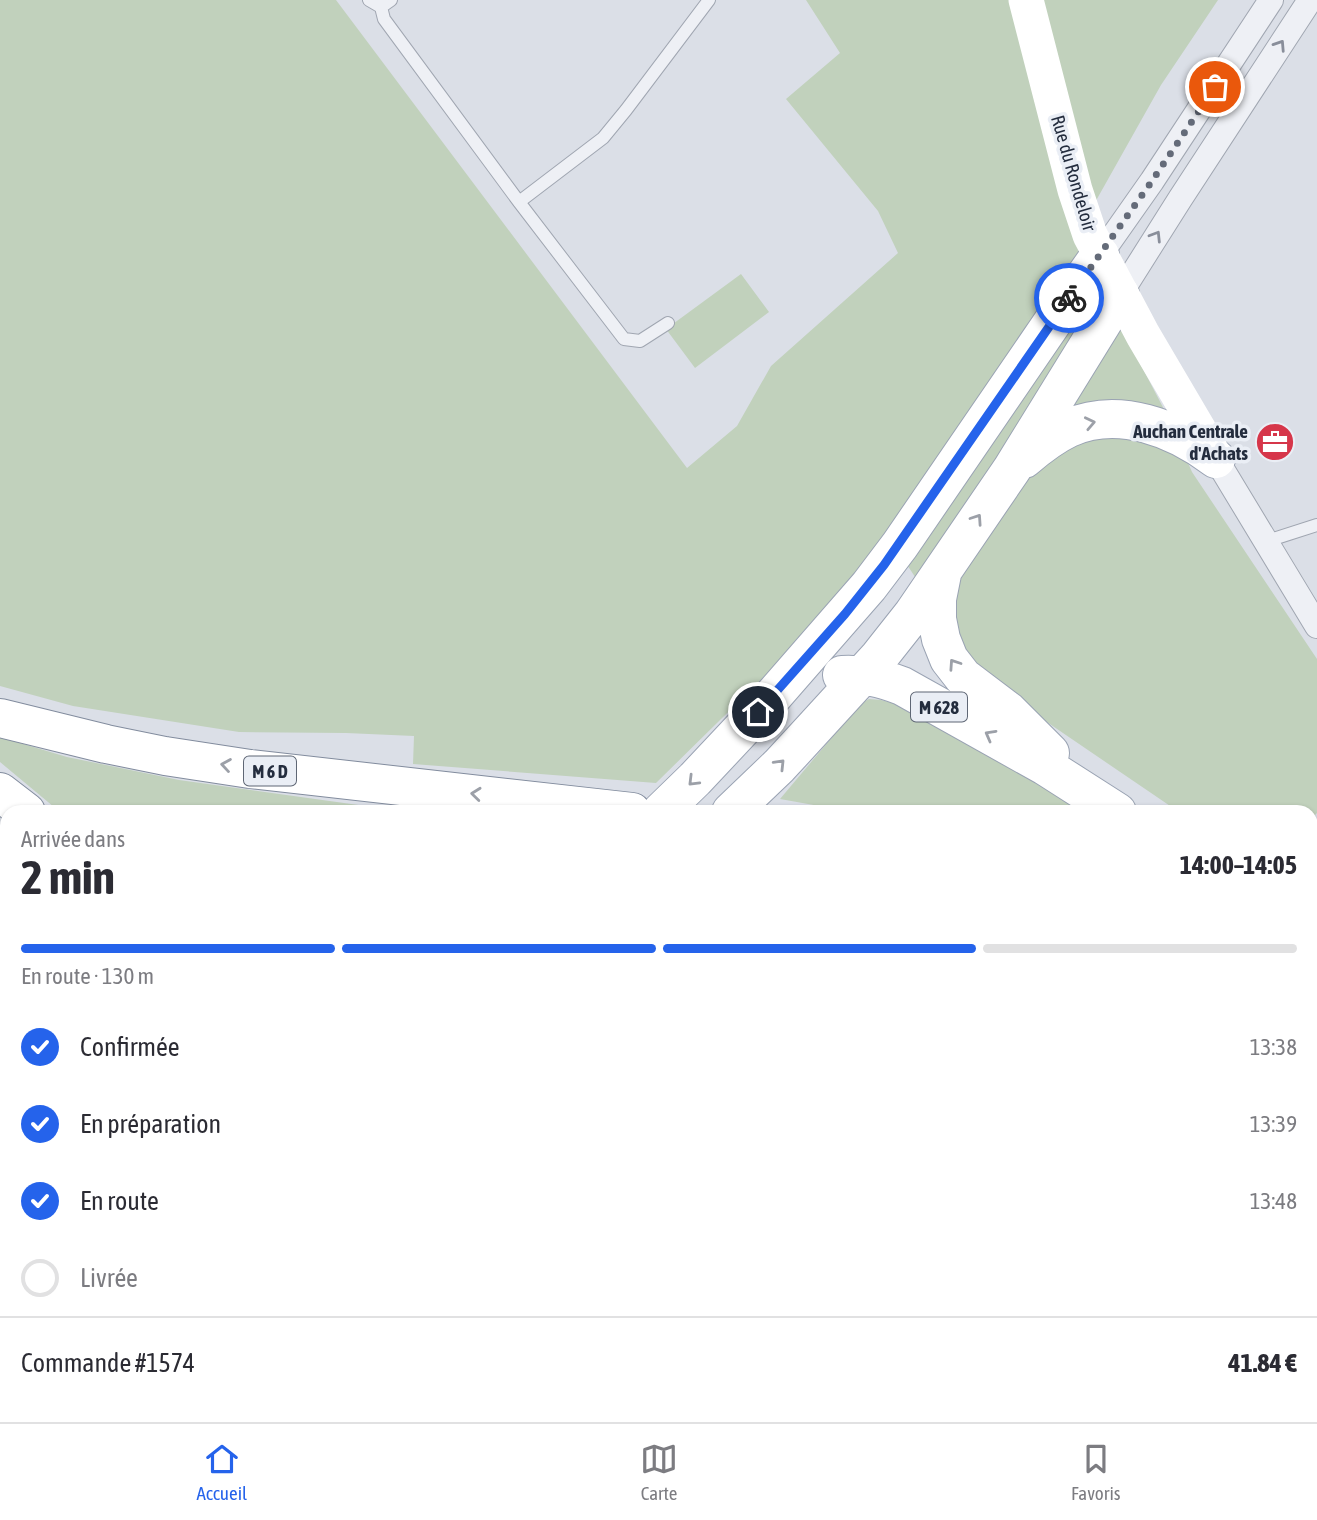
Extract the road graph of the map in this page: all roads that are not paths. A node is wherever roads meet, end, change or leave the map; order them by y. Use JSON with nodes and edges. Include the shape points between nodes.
{"nodes":[{"id":1,"x":369,"y":0,"type":"edge"},
{"id":2,"x":709,"y":0,"type":"edge"},
{"id":3,"x":1027,"y":0,"type":"edge"},
{"id":4,"x":1271,"y":0,"type":"edge"},
{"id":5,"x":1310,"y":0,"type":"edge"},
{"id":6,"x":386,"y":4,"type":"edge"},
{"id":7,"x":519,"y":202,"type":"junction"},
{"id":8,"x":1100,"y":255,"type":"junction"},
{"id":9,"x":1120,"y":294,"type":"junction"},
{"id":10,"x":668,"y":323,"type":"dead end"},
{"id":11,"x":1216,"y":459,"type":"junction"},
{"id":12,"x":1012,"y":469,"type":"junction"},
{"id":13,"x":1317,"y":525,"type":"edge"},
{"id":14,"x":1267,"y":541,"type":"junction"},
{"id":15,"x":943,"y":569,"type":"junction"},
{"id":16,"x":1317,"y":626,"type":"edge"},
{"id":17,"x":861,"y":675,"type":"junction"},
{"id":18,"x":774,"y":695,"type":"junction"},
{"id":19,"x":0,"y":718,"type":"edge"},
{"id":20,"x":0,"y":792,"type":"edge"},
{"id":21,"x":1104,"y":803,"type":"edge"},
{"id":22,"x":17,"y":805,"type":"edge"},
{"id":23,"x":576,"y":805,"type":"edge"},
{"id":24,"x":668,"y":805,"type":"edge"},
{"id":25,"x":738,"y":805,"type":"edge"}],
"edges":[{"from":1,"to":6,"type":"lane"},
{"from":2,"to":7,"type":"lane","via":[[603,138]]},
{"from":3,"to":8,"type":"street","name":"Rue du Rondeloir","via":[[1081,212]]},
{"from":4,"to":8,"type":"street"},
{"from":9,"to":5,"type":"street","one_way":true},
{"from":6,"to":7,"type":"lane","via":[[384,19]]},
{"from":7,"to":10,"type":"lane","via":[[624,339],[640,341]]},
{"from":8,"to":9,"type":"street","name":"Rue du Rondeloir"},
{"from":8,"to":18,"type":"main road","via":[[900,545]]},
{"from":9,"to":11,"type":"street","name":"Rue du Rondeloir"},
{"from":9,"to":12,"type":"main road"},
{"from":12,"to":11,"type":"main road","one_way":true,"via":[[1069,428],[1109,420],[1154,426]]},
{"from":11,"to":14,"type":"street","name":"Rue du Rondeloir"},
{"from":15,"to":12,"type":"main road","one_way":true},
{"from":13,"to":14,"type":"lane"},
{"from":14,"to":16,"type":"street","name":"Rue du Rondeloir"},
{"from":15,"to":17,"type":"main road","via":[[901,630]]},
{"from":21,"to":15,"type":"main road","one_way":true,"via":[[1008,711],[963,677],[949,659],[937,619]]},
{"from":17,"to":18,"type":"main road","number":"M 628","via":[[799,683]]},
{"from":21,"to":17,"type":"main road","number":"M 628","one_way":true,"via":[[902,686]]},
{"from":25,"to":17,"type":"main road","one_way":true},
{"from":18,"to":24,"type":"main road","number":"M 628","one_way":true},
{"from":23,"to":19,"type":"main road","number":"M 6 D","one_way":true,"via":[[250,769],[106,744]]},
{"from":20,"to":22,"type":"main road"}]}
